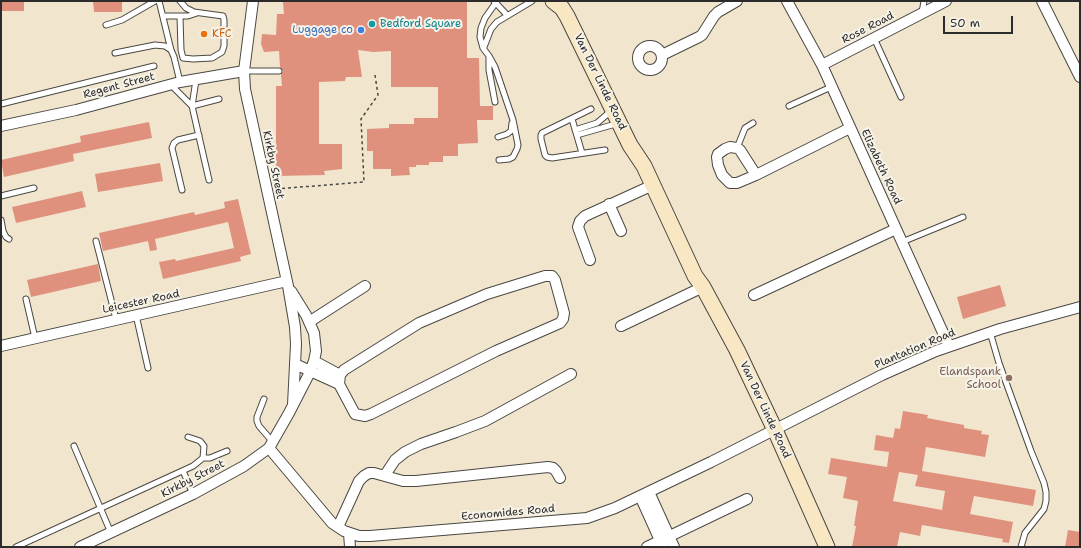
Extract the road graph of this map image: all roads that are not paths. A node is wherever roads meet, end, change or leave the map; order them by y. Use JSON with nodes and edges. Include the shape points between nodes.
{"nodes":[{"id":1,"x":154,"y":1,"type":"edge"},
{"id":2,"x":159,"y":1,"type":"edge"},
{"id":3,"x":180,"y":1,"type":"edge"},
{"id":4,"x":253,"y":1,"type":"edge"},
{"id":5,"x":532,"y":1,"type":"edge"},
{"id":6,"x":553,"y":1,"type":"edge"},
{"id":7,"x":568,"y":1,"type":"edge"},
{"id":8,"x":737,"y":1,"type":"edge"},
{"id":9,"x":787,"y":1,"type":"edge"},
{"id":10,"x":924,"y":1,"type":"edge"},
{"id":11,"x":946,"y":1,"type":"edge"},
{"id":12,"x":1042,"y":1,"type":"edge"},
{"id":13,"x":495,"y":2,"type":"edge"},
{"id":14,"x":198,"y":13,"type":"junction"},
{"id":15,"x":922,"y":13,"type":"junction"},
{"id":16,"x":507,"y":15,"type":"junction"},
{"id":17,"x":163,"y":16,"type":"junction"},
{"id":18,"x":180,"y":17,"type":"junction"},
{"id":19,"x":106,"y":25,"type":"dead end"},
{"id":20,"x":874,"y":38,"type":"junction"},
{"id":21,"x":483,"y":48,"type":"junction"},
{"id":22,"x":171,"y":50,"type":"junction"},
{"id":23,"x":115,"y":53,"type":"dead end"},
{"id":24,"x":662,"y":55,"type":"dead end"},
{"id":25,"x":489,"y":56,"type":"junction"},
{"id":26,"x":822,"y":65,"type":"junction"},
{"id":27,"x":154,"y":66,"type":"dead end"},
{"id":28,"x":1078,"y":67,"type":"edge"},
{"id":29,"x":244,"y":71,"type":"junction"},
{"id":30,"x":279,"y":71,"type":"dead end"},
{"id":31,"x":1080,"y":77,"type":"edge"},
{"id":32,"x":196,"y":80,"type":"junction"},
{"id":33,"x":175,"y":84,"type":"junction"},
{"id":34,"x":831,"y":87,"type":"junction"},
{"id":35,"x":901,"y":98,"type":"dead end"},
{"id":36,"x":219,"y":99,"type":"dead end"},
{"id":37,"x":495,"y":102,"type":"dead end"},
{"id":38,"x":1,"y":104,"type":"edge"},
{"id":39,"x":192,"y":106,"type":"junction"},
{"id":40,"x":789,"y":106,"type":"dead end"},
{"id":41,"x":591,"y":109,"type":"dead end"},
{"id":42,"x":613,"y":110,"type":"junction"},
{"id":43,"x":572,"y":119,"type":"junction"},
{"id":44,"x":513,"y":120,"type":"junction"},
{"id":45,"x":620,"y":123,"type":"junction"},
{"id":46,"x":753,"y":123,"type":"dead end"},
{"id":47,"x":1,"y":126,"type":"edge"},
{"id":48,"x":850,"y":128,"type":"junction"},
{"id":49,"x":576,"y":132,"type":"junction"},
{"id":50,"x":199,"y":135,"type":"junction"},
{"id":51,"x":498,"y":137,"type":"dead end"},
{"id":52,"x":737,"y":148,"type":"junction"},
{"id":53,"x":605,"y":150,"type":"dead end"},
{"id":54,"x":582,"y":153,"type":"junction"},
{"id":55,"x":499,"y":160,"type":"dead end"},
{"id":56,"x":644,"y":166,"type":"junction"},
{"id":57,"x":756,"y":175,"type":"junction"},
{"id":58,"x":209,"y":180,"type":"dead end"},
{"id":59,"x":652,"y":185,"type":"junction"},
{"id":60,"x":34,"y":188,"type":"dead end"},
{"id":61,"x":182,"y":190,"type":"dead end"},
{"id":62,"x":1,"y":196,"type":"edge"},
{"id":63,"x":609,"y":204,"type":"junction"},
{"id":64,"x":963,"y":217,"type":"dead end"},
{"id":65,"x":1,"y":220,"type":"edge"},
{"id":66,"x":896,"y":229,"type":"junction"},
{"id":67,"x":621,"y":231,"type":"dead end"},
{"id":68,"x":9,"y":239,"type":"dead end"},
{"id":69,"x":96,"y":241,"type":"dead end"},
{"id":70,"x":902,"y":242,"type":"junction"},
{"id":71,"x":590,"y":260,"type":"dead end"},
{"id":72,"x":287,"y":283,"type":"junction"},
{"id":73,"x":699,"y":284,"type":"junction"},
{"id":74,"x":365,"y":286,"type":"dead end"},
{"id":75,"x":754,"y":295,"type":"dead end"},
{"id":76,"x":26,"y":299,"type":"dead end"},
{"id":77,"x":1080,"y":307,"type":"edge"},
{"id":78,"x":136,"y":315,"type":"junction"},
{"id":79,"x":116,"y":319,"type":"junction"},
{"id":80,"x":308,"y":321,"type":"junction"},
{"id":81,"x":621,"y":326,"type":"dead end"},
{"id":82,"x":295,"y":327,"type":"junction"},
{"id":83,"x":990,"y":332,"type":"junction"},
{"id":84,"x":35,"y":338,"type":"junction"},
{"id":85,"x":1,"y":346,"type":"edge"},
{"id":86,"x":949,"y":346,"type":"junction"},
{"id":87,"x":295,"y":364,"type":"junction"},
{"id":88,"x":313,"y":366,"type":"junction"},
{"id":89,"x":148,"y":368,"type":"dead end"},
{"id":90,"x":571,"y":374,"type":"dead end"},
{"id":91,"x":340,"y":380,"type":"junction"},
{"id":92,"x":264,"y":399,"type":"dead end"},
{"id":93,"x":293,"y":405,"type":"junction"},
{"id":94,"x":772,"y":432,"type":"junction"},
{"id":95,"x":188,"y":436,"type":"dead end"},
{"id":96,"x":270,"y":444,"type":"junction"},
{"id":97,"x":74,"y":446,"type":"dead end"},
{"id":98,"x":228,"y":451,"type":"dead end"},
{"id":99,"x":203,"y":458,"type":"junction"},
{"id":100,"x":183,"y":471,"type":"junction"},
{"id":101,"x":385,"y":476,"type":"junction"},
{"id":102,"x":560,"y":478,"type":"dead end"},
{"id":103,"x":193,"y":494,"type":"junction"},
{"id":104,"x":644,"y":494,"type":"junction"},
{"id":105,"x":747,"y":499,"type":"dead end"},
{"id":106,"x":100,"y":509,"type":"junction"},
{"id":107,"x":338,"y":527,"type":"junction"},
{"id":108,"x":111,"y":533,"type":"junction"},
{"id":109,"x":349,"y":533,"type":"junction"},
{"id":110,"x":664,"y":542,"type":"edge"},
{"id":111,"x":16,"y":547,"type":"edge"},
{"id":112,"x":80,"y":547,"type":"edge"},
{"id":113,"x":350,"y":547,"type":"edge"},
{"id":114,"x":647,"y":547,"type":"edge"},
{"id":115,"x":674,"y":547,"type":"edge"},
{"id":116,"x":820,"y":547,"type":"edge"},
{"id":117,"x":827,"y":547,"type":"edge"},
{"id":118,"x":1021,"y":547,"type":"edge"}],
"edges":[{"from":1,"to":19,"type":"lane","via":[[122,20]]},
{"from":2,"to":17,"type":"lane"},
{"from":3,"to":14,"type":"lane","via":[[186,8]]},
{"from":4,"to":29,"type":"street","name":"Kirkby Street"},
{"from":5,"to":16,"type":"lane"},
{"from":6,"to":42,"type":"main road","name":"Van Der Linde Road","via":[[567,16]]},
{"from":7,"to":56,"type":"main road","name":"Van Der Linde Road","via":[[637,142]]},
{"from":8,"to":24,"type":"street","via":[[718,12],[702,35]]},
{"from":9,"to":26,"type":"street","name":"Elizabeth Road"},
{"from":10,"to":15,"type":"lane"},
{"from":11,"to":15,"type":"street","name":"Rose Road"},
{"from":12,"to":28,"type":"street"},
{"from":13,"to":16,"type":"lane"},
{"from":13,"to":21,"type":"lane","via":[[481,28]]},
{"from":14,"to":18,"type":"lane"},
{"from":14,"to":18,"type":"lane","via":[[223,17],[224,46],[222,52],[212,58],[183,58]]},
{"from":15,"to":20,"type":"street","name":"Rose Road"},
{"from":16,"to":21,"type":"lane","via":[[491,29]]},
{"from":17,"to":18,"type":"lane"},
{"from":17,"to":22,"type":"lane"},
{"from":20,"to":26,"type":"street","name":"Rose Road"},
{"from":20,"to":35,"type":"lane"},
{"from":21,"to":25,"type":"lane"},
{"from":22,"to":23,"type":"lane","via":[[160,45]]},
{"from":22,"to":33,"type":"lane"},
{"from":25,"to":37,"type":"lane"},
{"from":25,"to":44,"type":"lane"},
{"from":26,"to":34,"type":"street","name":"Elizabeth Road"},
{"from":27,"to":38,"type":"lane"},
{"from":28,"to":31,"type":"street"},
{"from":29,"to":30,"type":"lane"},
{"from":29,"to":32,"type":"street","name":"Regent Street"},
{"from":29,"to":72,"type":"street","name":"Kirkby Street","via":[[245,89]]},
{"from":32,"to":33,"type":"street","name":"Regent Street"},
{"from":32,"to":39,"type":"lane"},
{"from":33,"to":39,"type":"lane"},
{"from":33,"to":47,"type":"street","name":"Regent Street","via":[[76,110]]},
{"from":34,"to":40,"type":"lane"},
{"from":34,"to":48,"type":"street","name":"Elizabeth Road"},
{"from":36,"to":39,"type":"lane"},
{"from":39,"to":50,"type":"lane"},
{"from":41,"to":43,"type":"lane"},
{"from":42,"to":45,"type":"main road","name":"Van Der Linde Road"},
{"from":42,"to":49,"type":"lane","via":[[597,123]]},
{"from":43,"to":49,"type":"lane"},
{"from":43,"to":54,"type":"lane","via":[[542,132],[545,155],[552,158]]},
{"from":44,"to":51,"type":"lane","via":[[511,131]]},
{"from":44,"to":55,"type":"lane","via":[[517,149],[513,157]]},
{"from":45,"to":49,"type":"lane"},
{"from":45,"to":56,"type":"main road","name":"Van Der Linde Road"},
{"from":46,"to":52,"type":"lane","via":[[745,128]]},
{"from":48,"to":57,"type":"street"},
{"from":48,"to":66,"type":"street","name":"Elizabeth Road"},
{"from":49,"to":54,"type":"lane"},
{"from":50,"to":58,"type":"lane"},
{"from":50,"to":61,"type":"lane","via":[[178,140],[172,148]]},
{"from":52,"to":57,"type":"street"},
{"from":52,"to":57,"type":"street","via":[[725,148],[718,154],[718,165],[722,175],[730,183],[737,183]]},
{"from":53,"to":54,"type":"lane"},
{"from":56,"to":59,"type":"main road","name":"Van Der Linde Road"},
{"from":59,"to":63,"type":"street"},
{"from":59,"to":73,"type":"main road","name":"Van Der Linde Road"},
{"from":60,"to":62,"type":"lane"},
{"from":63,"to":67,"type":"street"},
{"from":63,"to":71,"type":"street","via":[[580,220],[578,228]]},
{"from":64,"to":70,"type":"lane"},
{"from":65,"to":68,"type":"lane","via":[[3,231]]},
{"from":66,"to":70,"type":"street","name":"Elizabeth Road"},
{"from":66,"to":75,"type":"street"},
{"from":69,"to":79,"type":"lane"},
{"from":70,"to":86,"type":"street","name":"Elizabeth Road"},
{"from":72,"to":78,"type":"street","name":"Leicester Road"},
{"from":72,"to":80,"type":"street","name":"Kirkby Street"},
{"from":72,"to":82,"type":"street","name":"Kirkby Street"},
{"from":73,"to":81,"type":"street"},
{"from":73,"to":94,"type":"main road","name":"Van Der Linde Road","via":[[710,311]]},
{"from":74,"to":80,"type":"street"},
{"from":76,"to":84,"type":"lane"},
{"from":77,"to":83,"type":"street","name":"Plantation Road"},
{"from":78,"to":79,"type":"street","name":"Leicester Road"},
{"from":78,"to":89,"type":"lane"},
{"from":79,"to":84,"type":"street","name":"Leicester Road"},
{"from":80,"to":82,"type":"street"},
{"from":80,"to":88,"type":"street","name":"Kirkby Street","via":[[316,340]]},
{"from":82,"to":87,"type":"street","name":"Kirkby Street"},
{"from":83,"to":86,"type":"street","name":"Plantation Road"},
{"from":83,"to":118,"type":"lane","via":[[1046,492],[1044,508],[1025,533]]},
{"from":84,"to":85,"type":"street","name":"Leicester Road"},
{"from":86,"to":94,"type":"street","name":"Plantation Road","via":[[882,375]]},
{"from":87,"to":88,"type":"street"},
{"from":87,"to":93,"type":"street","name":"Kirkby Street"},
{"from":88,"to":91,"type":"street"},
{"from":88,"to":93,"type":"street","name":"Kirkby Street"},
{"from":90,"to":101,"type":"street","via":[[485,420],[410,450],[396,460]]},
{"from":91,"to":91,"type":"street","via":[[344,370],[419,323],[487,294],[537,278],[552,276],[555,280],[564,313],[563,319],[554,327],[502,348],[365,416],[355,414]]},
{"from":92,"to":96,"type":"lane","via":[[257,422]]},
{"from":93,"to":96,"type":"street","name":"Kirkby Street"},
{"from":94,"to":104,"type":"street","name":"Economides Road"},
{"from":94,"to":116,"type":"main road","name":"Van Der Linde Road"},
{"from":94,"to":117,"type":"main road","name":"Van Der Linde Road"},
{"from":95,"to":99,"type":"lane","via":[[200,440],[204,449]]},
{"from":96,"to":103,"type":"street","name":"Kirkby Street","via":[[244,466]]},
{"from":96,"to":107,"type":"street","name":"Economides Road","via":[[327,518]]},
{"from":97,"to":106,"type":"lane"},
{"from":98,"to":99,"type":"lane"},
{"from":99,"to":100,"type":"lane"},
{"from":100,"to":103,"type":"lane"},
{"from":100,"to":106,"type":"lane"},
{"from":101,"to":102,"type":"street","via":[[416,481],[548,467],[553,468]]},
{"from":101,"to":107,"type":"street","via":[[369,473],[359,481]]},
{"from":103,"to":108,"type":"street","name":"Kirkby Street"},
{"from":104,"to":109,"type":"street","name":"Economides Road","via":[[583,519],[370,536]]},
{"from":104,"to":110,"type":"street"},
{"from":105,"to":110,"type":"street"},
{"from":106,"to":108,"type":"lane"},
{"from":106,"to":111,"type":"lane"},
{"from":107,"to":109,"type":"street","name":"Economides Road"},
{"from":108,"to":112,"type":"street","name":"Kirkby Street"},
{"from":109,"to":113,"type":"street"},
{"from":110,"to":114,"type":"street"},
{"from":110,"to":115,"type":"street"}]}
